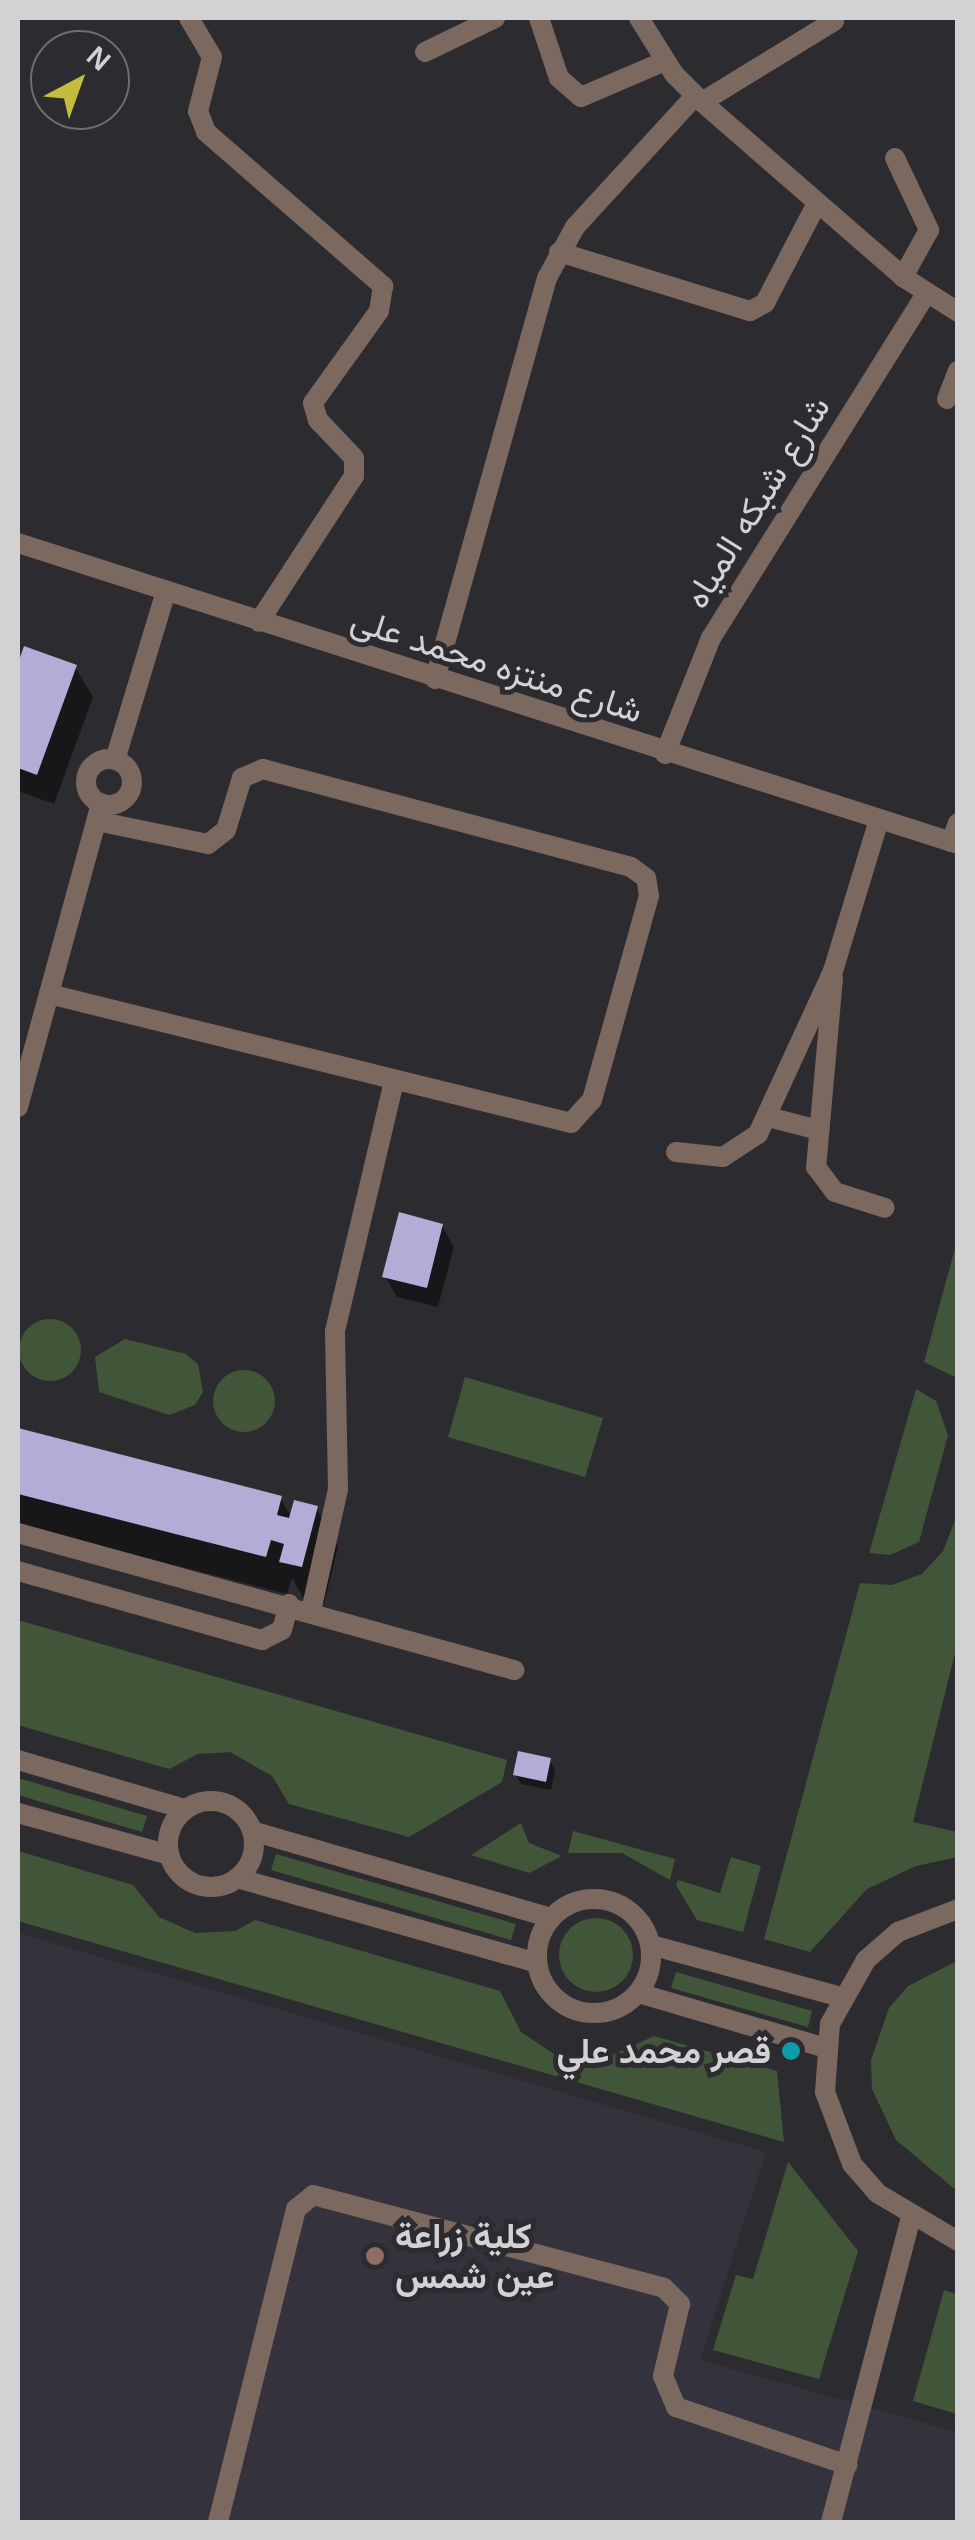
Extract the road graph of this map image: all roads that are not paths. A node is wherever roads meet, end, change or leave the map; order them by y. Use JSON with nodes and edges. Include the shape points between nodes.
{"nodes":[{"id":1,"x":189,"y":18,"type":"edge"},
{"id":2,"x":495,"y":18,"type":"edge"},
{"id":3,"x":539,"y":18,"type":"edge"},
{"id":4,"x":638,"y":18,"type":"edge"},
{"id":5,"x":834,"y":21,"type":"dead end"},
{"id":6,"x":425,"y":52,"type":"dead end"},
{"id":7,"x":665,"y":62,"type":"junction"},
{"id":8,"x":698,"y":99,"type":"junction"},
{"id":9,"x":894,"y":158,"type":"dead end"},
{"id":10,"x":817,"y":203,"type":"junction"},
{"id":11,"x":559,"y":252,"type":"junction"},
{"id":12,"x":902,"y":278,"type":"junction"},
{"id":13,"x":925,"y":295,"type":"junction"},
{"id":14,"x":958,"y":312,"type":"edge"},
{"id":15,"x":958,"y":371,"type":"edge"},
{"id":16,"x":947,"y":399,"type":"dead end"},
{"id":17,"x":18,"y":543,"type":"edge"},
{"id":18,"x":166,"y":591,"type":"junction"},
{"id":19,"x":259,"y":622,"type":"junction"},
{"id":20,"x":435,"y":680,"type":"junction"},
{"id":21,"x":665,"y":754,"type":"junction"},
{"id":22,"x":115,"y":760,"type":"junction"},
{"id":23,"x":99,"y":812,"type":"junction"},
{"id":24,"x":879,"y":820,"type":"junction"},
{"id":25,"x":955,"y":836,"type":"edge"},
{"id":26,"x":832,"y":971,"type":"junction"},
{"id":27,"x":49,"y":994,"type":"junction"},
{"id":28,"x":394,"y":1082,"type":"junction"},
{"id":29,"x":18,"y":1108,"type":"edge"},
{"id":30,"x":768,"y":1117,"type":"junction"},
{"id":31,"x":819,"y":1130,"type":"junction"},
{"id":32,"x":676,"y":1152,"type":"dead end"},
{"id":33,"x":886,"y":1208,"type":"dead end"},
{"id":34,"x":18,"y":1533,"type":"edge"},
{"id":35,"x":107,"y":1556,"type":"junction"},
{"id":36,"x":150,"y":1568,"type":"junction"},
{"id":37,"x":18,"y":1572,"type":"edge"},
{"id":38,"x":98,"y":1593,"type":"junction"},
{"id":39,"x":289,"y":1604,"type":"junction"},
{"id":40,"x":142,"y":1605,"type":"junction"},
{"id":41,"x":311,"y":1611,"type":"junction"},
{"id":42,"x":514,"y":1670,"type":"dead end"},
{"id":43,"x":18,"y":1760,"type":"edge"},
{"id":44,"x":184,"y":1809,"type":"junction"},
{"id":45,"x":18,"y":1813,"type":"edge"},
{"id":46,"x":252,"y":1830,"type":"junction"},
{"id":47,"x":168,"y":1856,"type":"junction"},
{"id":48,"x":237,"y":1878,"type":"junction"},
{"id":49,"x":958,"y":1908,"type":"edge"},
{"id":50,"x":550,"y":1918,"type":"junction"},
{"id":51,"x":651,"y":1945,"type":"junction"},
{"id":52,"x":537,"y":1964,"type":"junction"},
{"id":53,"x":638,"y":1993,"type":"junction"},
{"id":54,"x":841,"y":1997,"type":"junction"},
{"id":55,"x":826,"y":2048,"type":"junction"},
{"id":56,"x":911,"y":2217,"type":"junction"},
{"id":57,"x":958,"y":2241,"type":"edge"},
{"id":58,"x":847,"y":2465,"type":"junction"},
{"id":59,"x":218,"y":2522,"type":"edge"},
{"id":60,"x":831,"y":2522,"type":"edge"}],
"edges":[{"from":1,"to":19,"type":"street","via":[[212,57],[198,111],[206,132],[383,286],[379,311],[313,403],[318,420],[354,458],[354,476]]},
{"from":2,"to":6,"type":"street"},
{"from":3,"to":7,"type":"street","via":[[559,78],[580,97]]},
{"from":4,"to":7,"type":"street"},
{"from":5,"to":8,"type":"street"},
{"from":7,"to":8,"type":"street"},
{"from":8,"to":10,"type":"street"},
{"from":8,"to":11,"type":"street"},
{"from":9,"to":12,"type":"street","via":[[929,230]]},
{"from":10,"to":11,"type":"street","via":[[765,303],[750,311]]},
{"from":10,"to":12,"type":"street"},
{"from":11,"to":20,"type":"street","via":[[538,305]]},
{"from":12,"to":13,"type":"street"},
{"from":13,"to":14,"type":"street"},
{"from":13,"to":21,"type":"street","name":"شارع شبكه المياه","via":[[711,638]]},
{"from":15,"to":16,"type":"street"},
{"from":17,"to":18,"type":"street","name":"شارع منتزه محمد على"},
{"from":18,"to":19,"type":"street","name":"شارع منتزه محمد على"},
{"from":18,"to":22,"type":"street"},
{"from":19,"to":20,"type":"street","name":"شارع منتزه محمد على"},
{"from":20,"to":21,"type":"street","name":"شارع منتزه محمد على"},
{"from":21,"to":24,"type":"street","name":"شارع منتزه محمد على"},
{"from":22,"to":23,"type":"street","via":[[95,764],[88,775]]},
{"from":22,"to":23,"type":"street","via":[[129,771],[131,788]]},
{"from":23,"to":27,"type":"street"},
{"from":23,"to":28,"type":"street","via":[[208,844],[226,830],[242,778],[262,769],[631,866],[646,878],[644,915],[592,1100],[581,1118],[561,1124]]},
{"from":24,"to":25,"type":"street","name":"شارع منتزه محمد على"},
{"from":24,"to":26,"type":"street"},
{"from":26,"to":30,"type":"street"},
{"from":26,"to":31,"type":"street","via":[[829,1071]]},
{"from":27,"to":28,"type":"street"},
{"from":27,"to":29,"type":"street"},
{"from":28,"to":41,"type":"street","via":[[335,1331],[338,1490]]},
{"from":30,"to":31,"type":"street"},
{"from":30,"to":32,"type":"street","via":[[737,1152],[709,1158]]},
{"from":31,"to":33,"type":"street","via":[[816,1167],[826,1186]]},
{"from":34,"to":35,"type":"street"},
{"from":35,"to":36,"type":"street"},
{"from":35,"to":38,"type":"street"},
{"from":36,"to":39,"type":"street"},
{"from":36,"to":40,"type":"street"},
{"from":37,"to":38,"type":"street"},
{"from":38,"to":40,"type":"street"},
{"from":39,"to":40,"type":"street","via":[[282,1630],[262,1640]]},
{"from":39,"to":41,"type":"street"},
{"from":41,"to":42,"type":"street"},
{"from":43,"to":44,"type":"street"},
{"from":44,"to":46,"type":"street","via":[[206,1801],[229,1805]]},
{"from":44,"to":47,"type":"street","via":[[168,1835]]},
{"from":45,"to":47,"type":"street"},
{"from":46,"to":48,"type":"street","via":[[254,1852]]},
{"from":46,"to":50,"type":"street"},
{"from":47,"to":48,"type":"street","via":[[181,1876],[203,1887]]},
{"from":48,"to":52,"type":"street"},
{"from":49,"to":54,"type":"street","via":[[898,1932],[866,1960]]},
{"from":50,"to":51,"type":"street","via":[[576,1900],[608,1900],[636,1916]]},
{"from":50,"to":52,"type":"street"},
{"from":51,"to":53,"type":"street","via":[[650,1970]]},
{"from":51,"to":54,"type":"street"},
{"from":52,"to":53,"type":"street","via":[[548,1990],[571,2008],[614,2010]]},
{"from":53,"to":55,"type":"street"},
{"from":54,"to":55,"type":"street"},
{"from":55,"to":56,"type":"street","via":[[825,2092],[834,2129],[877,2193]]},
{"from":56,"to":57,"type":"street"},
{"from":56,"to":58,"type":"street"},
{"from":58,"to":59,"type":"street","via":[[676,2406],[663,2376],[680,2304],[664,2288],[314,2194],[296,2209]]},
{"from":58,"to":60,"type":"street"}]}
